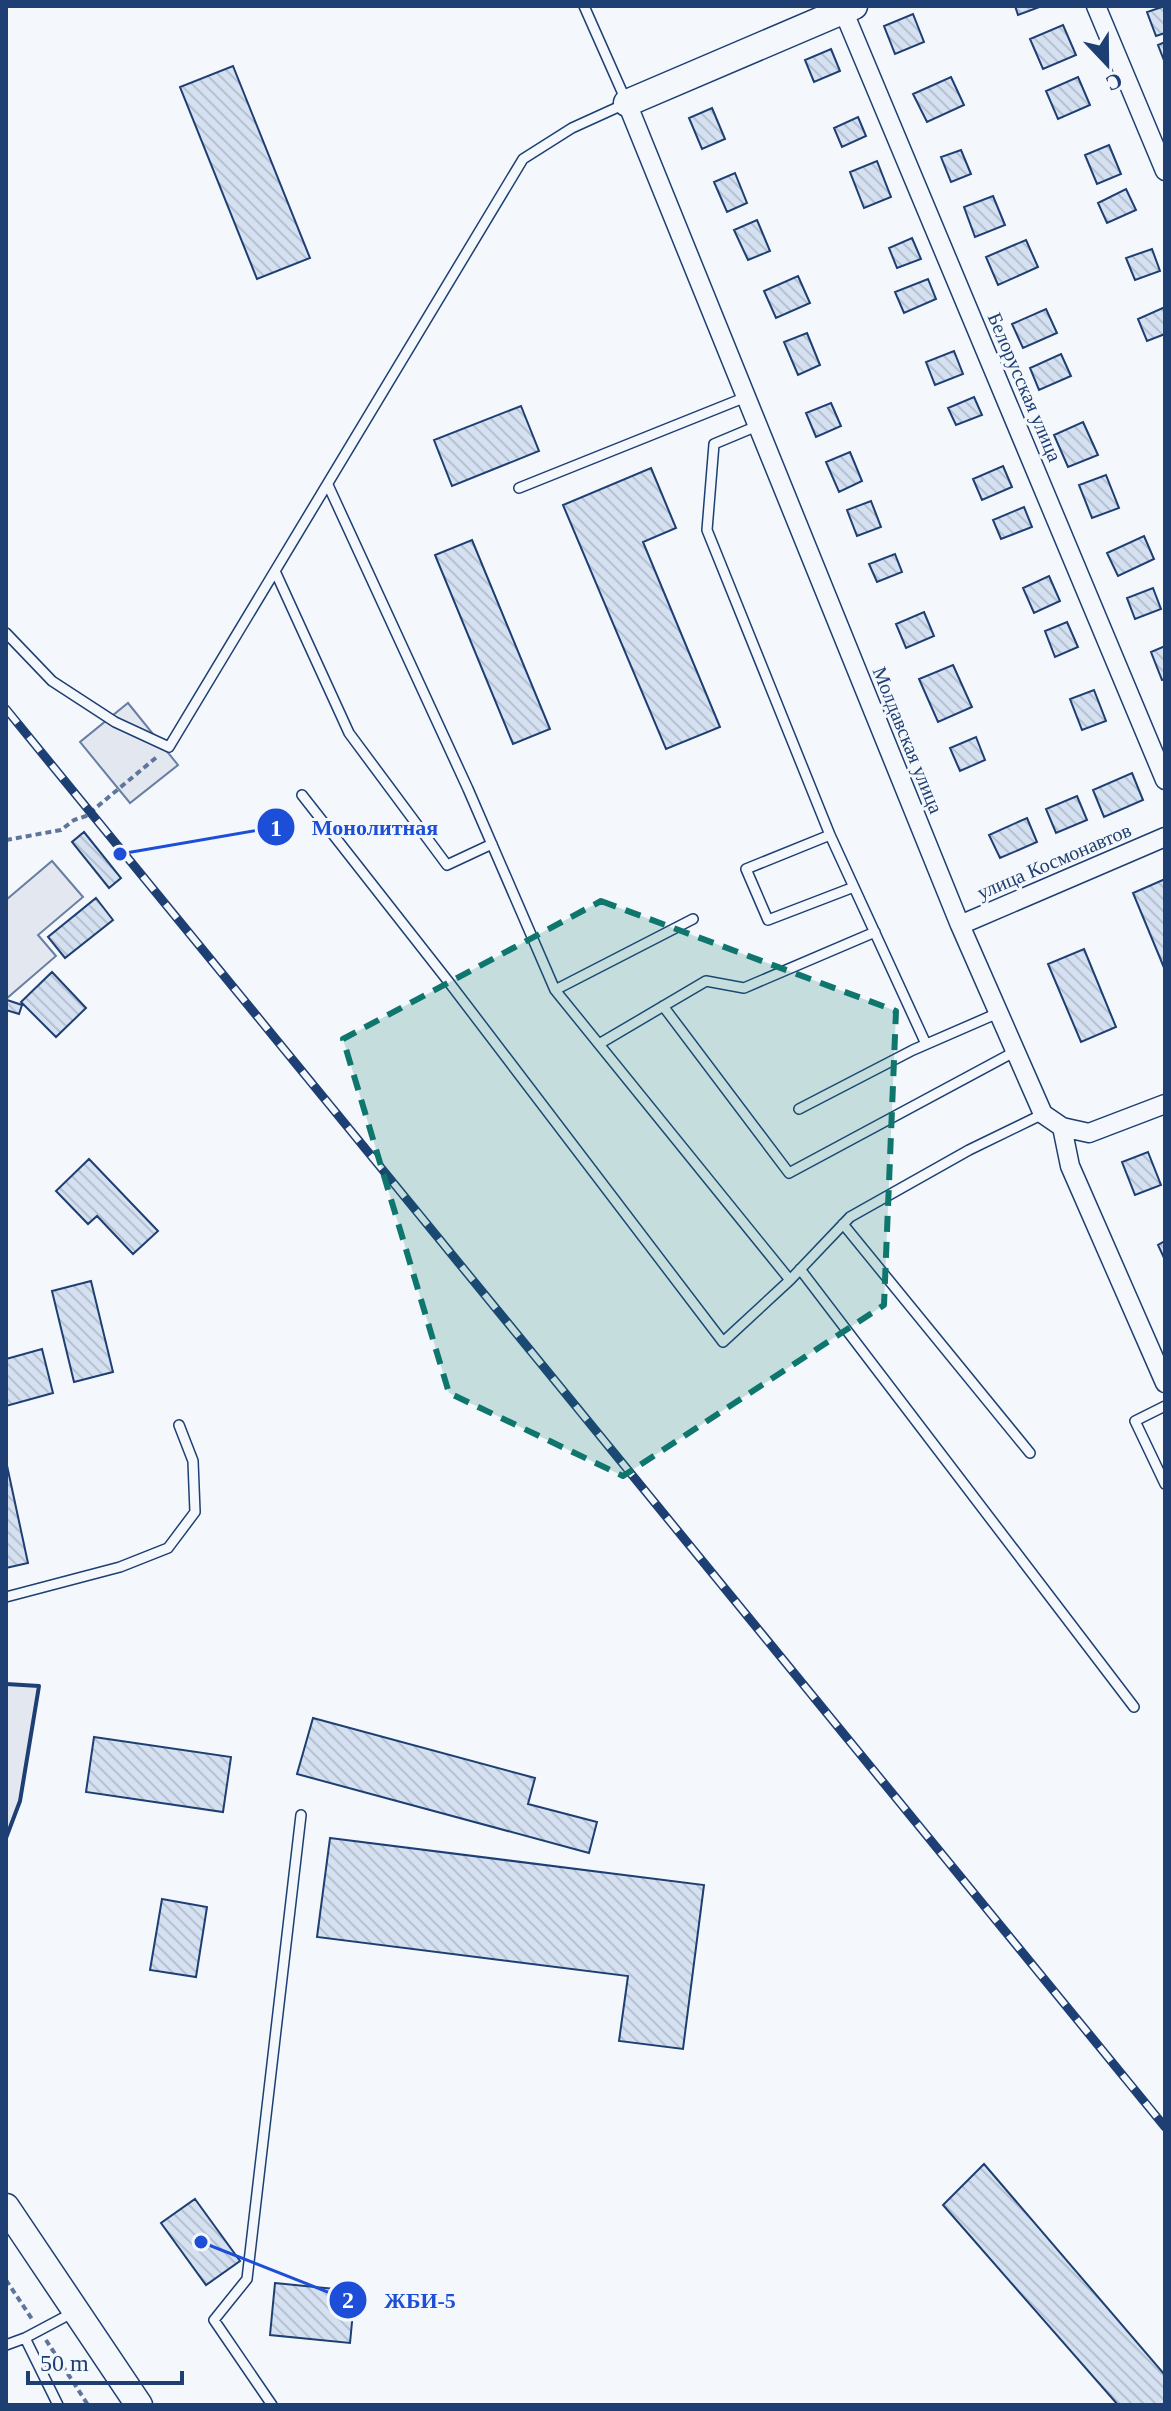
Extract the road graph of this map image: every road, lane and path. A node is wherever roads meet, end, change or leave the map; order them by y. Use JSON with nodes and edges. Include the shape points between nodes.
{"nodes":[{"id":1,"x":584,"y":6,"type":"edge"},
{"id":2,"x":1096,"y":6,"type":"edge"},
{"id":3,"x":849,"y":8,"type":"edge"},
{"id":4,"x":627,"y":103,"type":"junction"},
{"id":5,"x":1165,"y":171,"type":"edge"},
{"id":6,"x":746,"y":397,"type":"junction"},
{"id":7,"x":757,"y":426,"type":"junction"},
{"id":8,"x":328,"y":485,"type":"junction"},
{"id":9,"x":519,"y":488,"type":"dead end"},
{"id":10,"x":275,"y":571,"type":"junction"},
{"id":11,"x":6,"y":633,"type":"edge"},
{"id":12,"x":169,"y":747,"type":"junction"},
{"id":13,"x":1165,"y":780,"type":"edge"},
{"id":14,"x":302,"y":795,"type":"dead end"},
{"id":15,"x":830,"y":835,"type":"junction"},
{"id":16,"x":1165,"y":837,"type":"edge"},
{"id":17,"x":6,"y":840,"type":"edge"},
{"id":18,"x":492,"y":844,"type":"junction"},
{"id":19,"x":854,"y":887,"type":"junction"},
{"id":20,"x":693,"y":919,"type":"dead end"},
{"id":21,"x":960,"y":925,"type":"junction"},
{"id":22,"x":875,"y":932,"type":"junction"},
{"id":23,"x":555,"y":990,"type":"junction"},
{"id":24,"x":663,"y":1006,"type":"junction"},
{"id":25,"x":998,"y":1013,"type":"junction"},
{"id":26,"x":599,"y":1044,"type":"junction"},
{"id":27,"x":926,"y":1044,"type":"junction"},
{"id":28,"x":1016,"y":1051,"type":"junction"},
{"id":29,"x":1165,"y":1104,"type":"edge"},
{"id":30,"x":799,"y":1109,"type":"dead end"},
{"id":31,"x":1043,"y":1114,"type":"junction"},
{"id":32,"x":1062,"y":1127,"type":"junction"},
{"id":33,"x":843,"y":1224,"type":"junction"},
{"id":34,"x":800,"y":1269,"type":"junction"},
{"id":35,"x":790,"y":1280,"type":"junction"},
{"id":36,"x":1165,"y":1383,"type":"edge"},
{"id":37,"x":1165,"y":1406,"type":"edge"},
{"id":38,"x":179,"y":1425,"type":"dead end"},
{"id":39,"x":1030,"y":1453,"type":"dead end"},
{"id":40,"x":1165,"y":1484,"type":"edge"},
{"id":41,"x":6,"y":1597,"type":"edge"},
{"id":42,"x":1134,"y":1707,"type":"dead end"},
{"id":43,"x":301,"y":1815,"type":"dead end"},
{"id":44,"x":6,"y":2207,"type":"edge"},
{"id":45,"x":77,"y":2310,"type":"junction"},
{"id":46,"x":25,"y":2338,"type":"junction"},
{"id":47,"x":6,"y":2345,"type":"edge"},
{"id":48,"x":58,"y":2405,"type":"edge"},
{"id":49,"x":139,"y":2405,"type":"edge"},
{"id":50,"x":272,"y":2405,"type":"edge"}],
"edges":[{"from":1,"to":4,"type":"lane"},
{"from":2,"to":5,"type":"street"},
{"from":3,"to":4,"type":"main road"},
{"from":3,"to":13,"type":"street","name":"Белорусская улица"},
{"from":4,"to":6,"type":"street","name":"Молдавская улица"},
{"from":4,"to":8,"type":"lane","via":[[572,128],[523,159]]},
{"from":6,"to":7,"type":"street","name":"Молдавская улица"},
{"from":6,"to":9,"type":"lane"},
{"from":7,"to":15,"type":"lane","via":[[714,444],[707,530]]},
{"from":7,"to":21,"type":"street","name":"Молдавская улица"},
{"from":8,"to":10,"type":"lane"},
{"from":8,"to":18,"type":"lane"},
{"from":10,"to":12,"type":"lane"},
{"from":10,"to":18,"type":"lane","via":[[349,733],[447,865]]},
{"from":11,"to":12,"type":"lane","via":[[52,681],[115,722]]},
{"from":12,"to":17,"type":"path","via":[[86,816],[61,830]]},
{"from":14,"to":35,"type":"lane","via":[[723,1342]]},
{"from":15,"to":19,"type":"lane"},
{"from":15,"to":19,"type":"lane","via":[[746,869],[768,920]]},
{"from":16,"to":21,"type":"street","name":"улица Космонавтов"},
{"from":18,"to":23,"type":"lane"},
{"from":19,"to":22,"type":"lane"},
{"from":20,"to":23,"type":"lane"},
{"from":21,"to":25,"type":"street","name":"Молдавская улица"},
{"from":22,"to":24,"type":"lane","via":[[744,988],[706,981]]},
{"from":22,"to":27,"type":"lane"},
{"from":23,"to":26,"type":"lane"},
{"from":24,"to":26,"type":"lane"},
{"from":24,"to":28,"type":"lane","via":[[789,1173]]},
{"from":25,"to":27,"type":"lane"},
{"from":25,"to":28,"type":"street","name":"Молдавская улица"},
{"from":26,"to":35,"type":"lane"},
{"from":27,"to":30,"type":"lane"},
{"from":28,"to":31,"type":"street","name":"Молдавская улица"},
{"from":29,"to":32,"type":"street","via":[[1089,1133]]},
{"from":31,"to":32,"type":"street"},
{"from":31,"to":33,"type":"lane","via":[[969,1150]]},
{"from":32,"to":36,"type":"street","via":[[1070,1166]]},
{"from":33,"to":34,"type":"lane"},
{"from":33,"to":39,"type":"lane"},
{"from":34,"to":35,"type":"lane"},
{"from":34,"to":42,"type":"lane"},
{"from":37,"to":40,"type":"lane","via":[[1135,1421]]},
{"from":38,"to":41,"type":"lane","via":[[193,1461],[195,1512],[168,1548],[120,1567]]},
{"from":43,"to":50,"type":"lane","via":[[247,2279],[214,2320]]},
{"from":44,"to":45,"type":"main road"},
{"from":45,"to":46,"type":"lane"},
{"from":45,"to":49,"type":"main road"},
{"from":46,"to":47,"type":"lane"},
{"from":46,"to":48,"type":"lane"}]}
